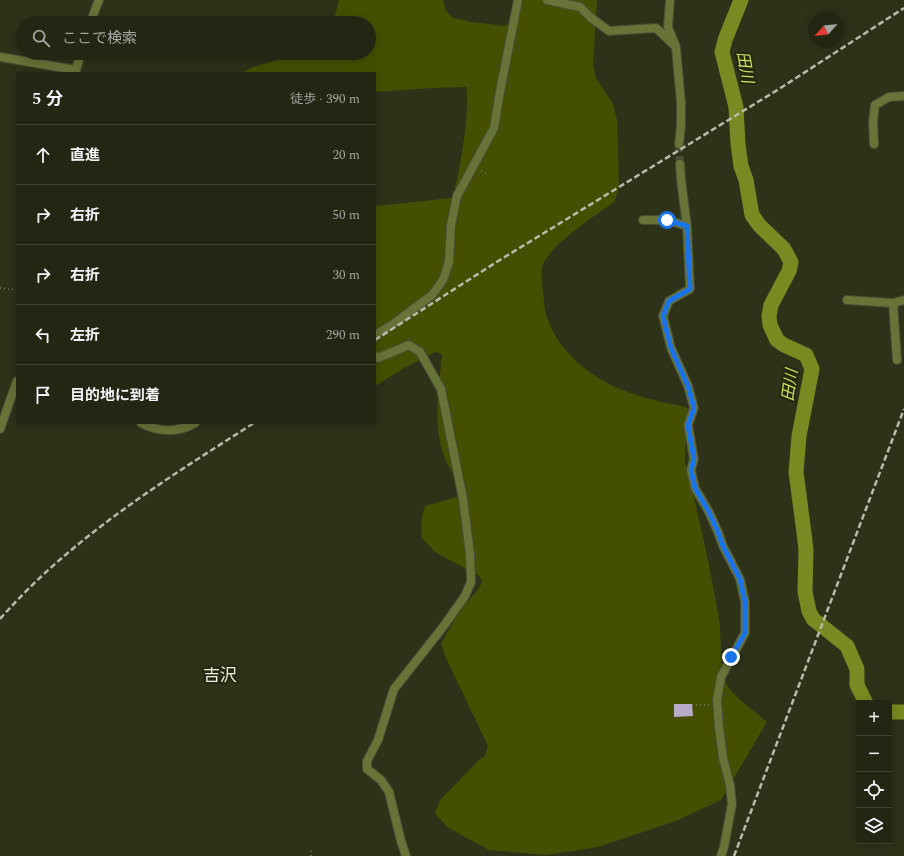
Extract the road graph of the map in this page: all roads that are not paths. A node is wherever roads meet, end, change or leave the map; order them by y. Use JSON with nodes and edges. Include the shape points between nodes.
{"nodes":[{"id":1,"x":99,"y":0,"type":"edge"},
{"id":2,"x":518,"y":0,"type":"edge"},
{"id":3,"x":547,"y":0,"type":"edge"},
{"id":4,"x":670,"y":0,"type":"edge"},
{"id":5,"x":93,"y":16,"type":"edge"},
{"id":6,"x":676,"y":47,"type":"junction"},
{"id":7,"x":0,"y":57,"type":"edge"},
{"id":8,"x":79,"y":60,"type":"edge"},
{"id":9,"x":75,"y":72,"type":"edge"},
{"id":10,"x":904,"y":96,"type":"edge"},
{"id":11,"x":679,"y":144,"type":"tunnel mouth"},
{"id":12,"x":874,"y":144,"type":"dead end"},
{"id":13,"x":680,"y":164,"type":"tunnel mouth"},
{"id":14,"x":643,"y":220,"type":"dead end"},
{"id":15,"x":687,"y":226,"type":"junction"},
{"id":16,"x":847,"y":300,"type":"dead end"},
{"id":17,"x":904,"y":300,"type":"edge"},
{"id":18,"x":893,"y":303,"type":"junction"},
{"id":19,"x":376,"y":334,"type":"edge"},
{"id":20,"x":376,"y":357,"type":"edge"},
{"id":21,"x":898,"y":360,"type":"dead end"},
{"id":22,"x":16,"y":384,"type":"edge"},
{"id":23,"x":143,"y":424,"type":"edge"},
{"id":24,"x":192,"y":424,"type":"edge"},
{"id":25,"x":0,"y":429,"type":"edge"},
{"id":26,"x":406,"y":856,"type":"edge"},
{"id":27,"x":721,"y":856,"type":"edge"}],
"edges":[{"from":1,"to":5,"type":"street"},
{"from":2,"to":19,"type":"street","via":[[494,128],[457,196],[451,226],[449,262],[443,280],[432,295]]},
{"from":3,"to":6,"type":"street","via":[[580,7],[609,31],[656,28]]},
{"from":4,"to":6,"type":"street","via":[[668,27]]},
{"from":6,"to":11,"type":"street","via":[[681,103]]},
{"from":7,"to":9,"type":"street"},
{"from":8,"to":9,"type":"street"},
{"from":10,"to":12,"type":"street","via":[[889,97],[875,105]]},
{"from":13,"to":15,"type":"street"},
{"from":14,"to":15,"type":"street","via":[[667,220]]},
{"from":15,"to":27,"type":"street","via":[[690,289],[669,301],[663,316],[671,348],[688,386],[694,408],[688,425],[694,459],[691,470],[695,488],[740,579],[745,602],[745,633],[721,677],[717,700],[723,758],[732,804]]},
{"from":16,"to":18,"type":"street"},
{"from":17,"to":18,"type":"street"},
{"from":18,"to":21,"type":"street"},
{"from":20,"to":26,"type":"street","via":[[409,345],[420,352],[441,389],[463,499],[470,554],[471,582],[465,596],[394,689],[378,740],[367,761],[368,769],[381,780],[389,792]]},
{"from":22,"to":25,"type":"street"},
{"from":23,"to":24,"type":"street","via":[[170,431]]}]}
